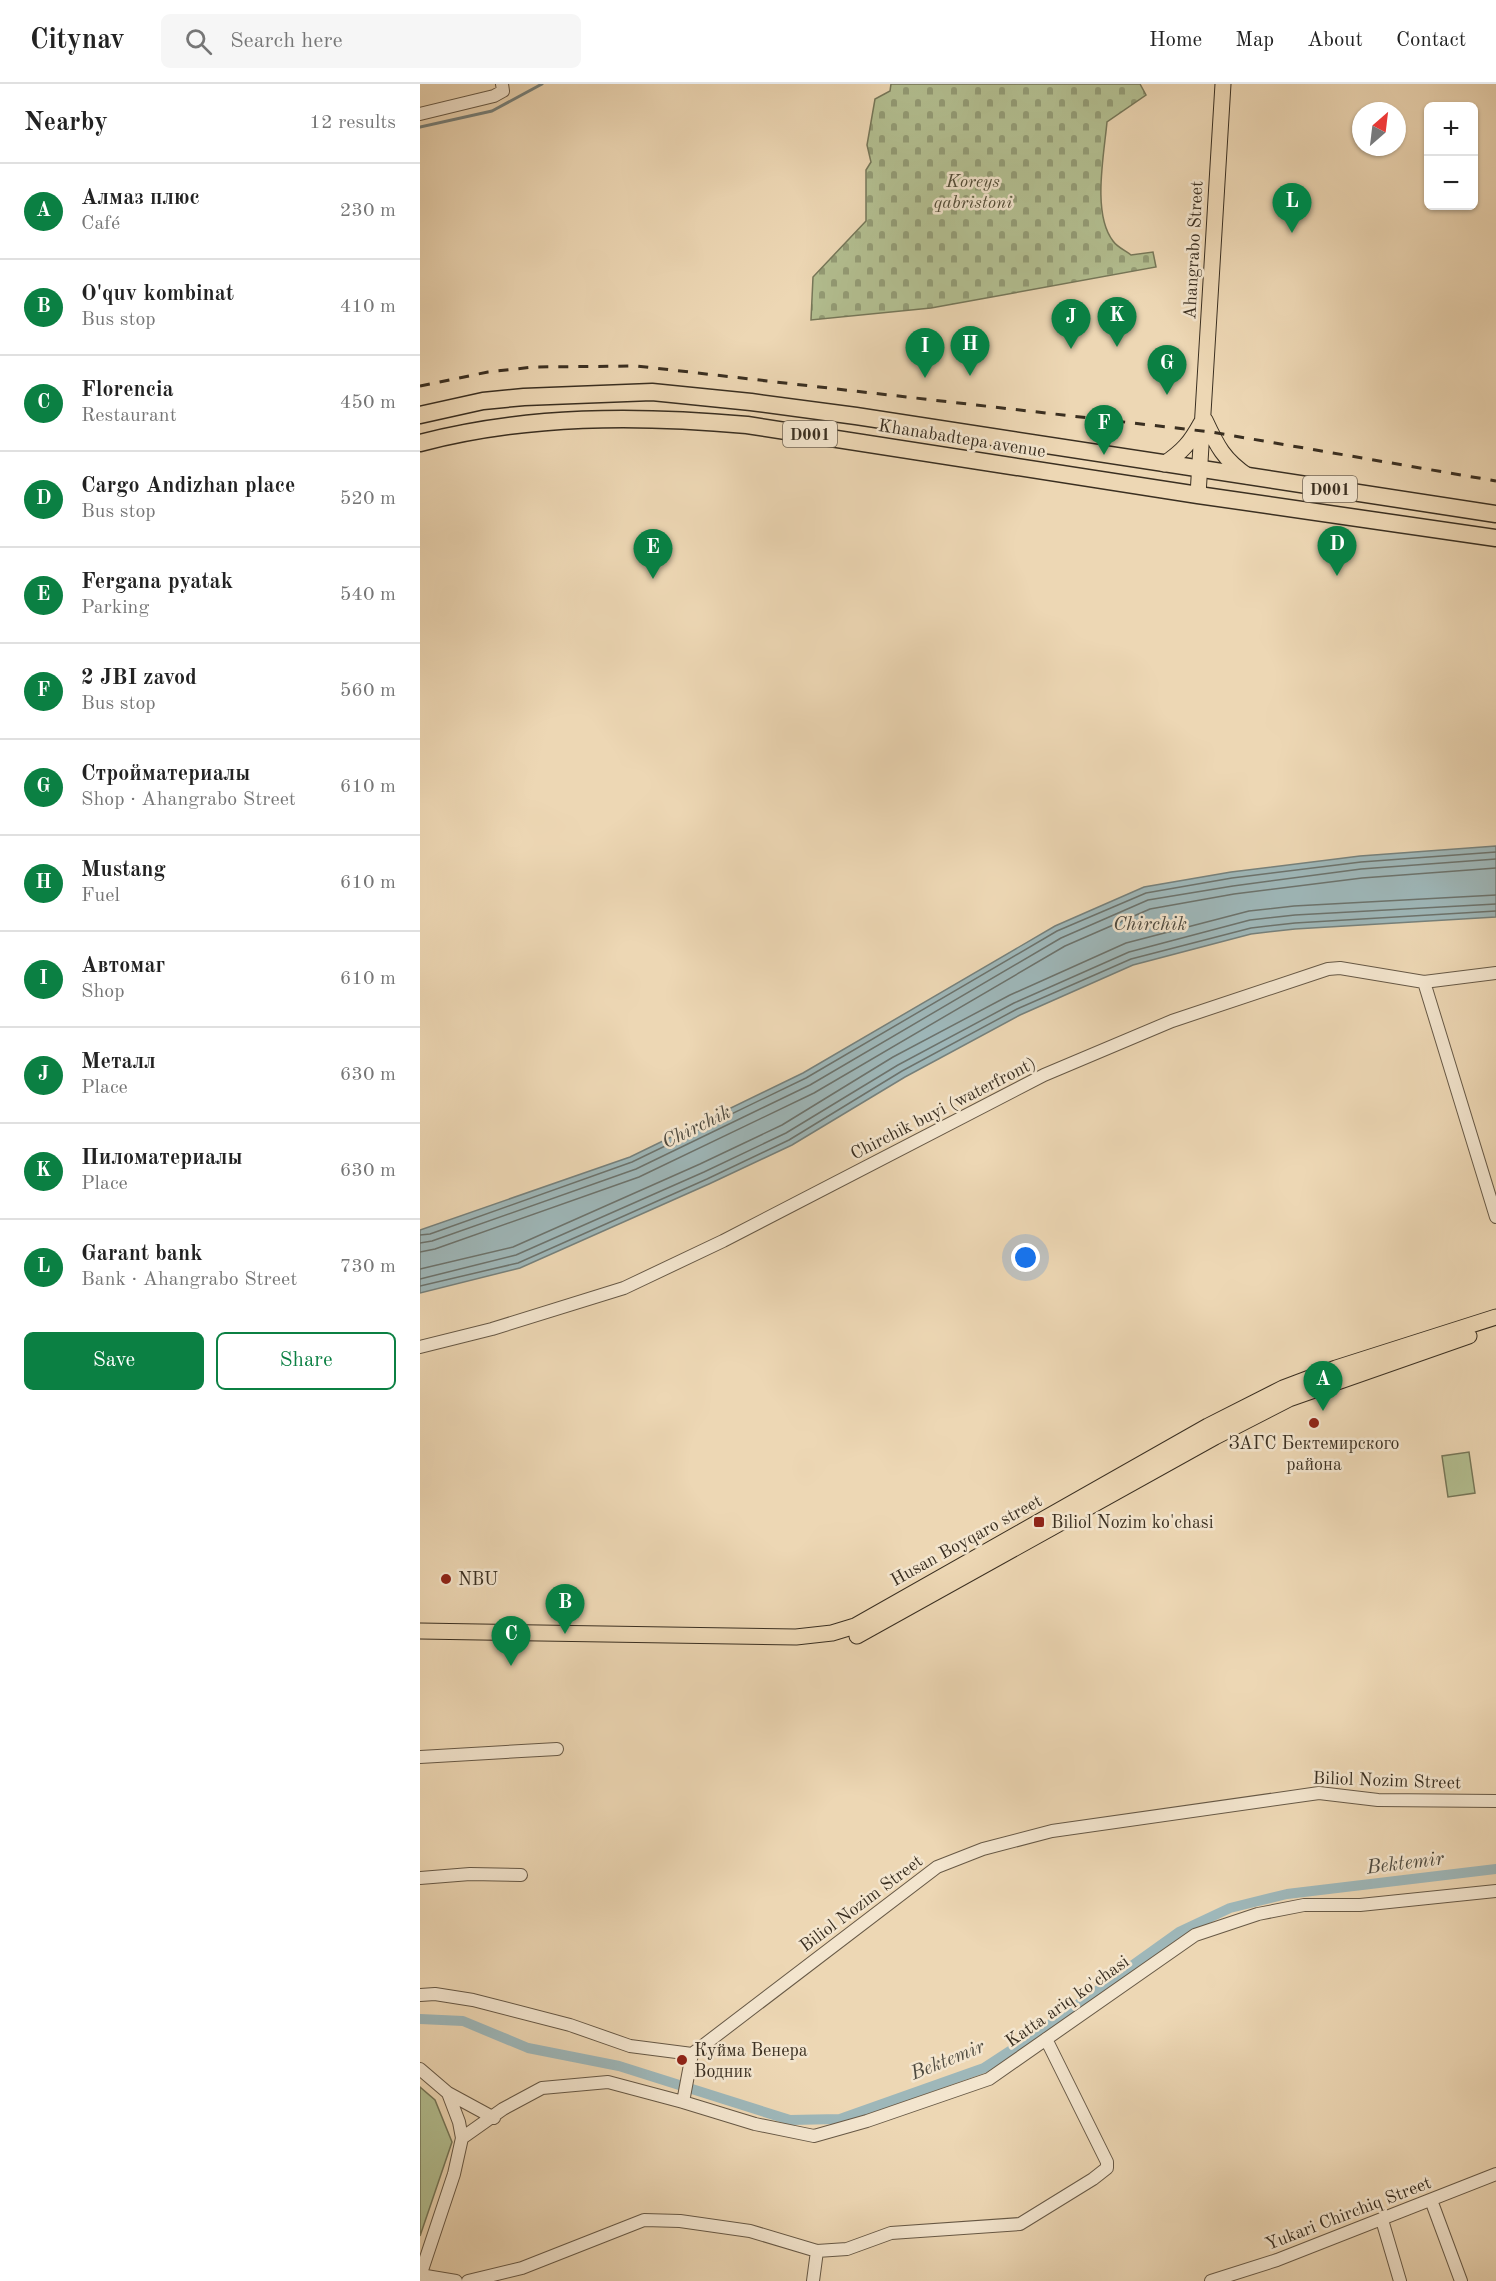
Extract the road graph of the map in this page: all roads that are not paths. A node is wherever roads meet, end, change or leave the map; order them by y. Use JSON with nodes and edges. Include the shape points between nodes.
{"nodes":[{"id":1,"x":502,"y":84,"type":"edge"},
{"id":2,"x":1223,"y":84,"type":"edge"},
{"id":3,"x":420,"y":114,"type":"edge"},
{"id":4,"x":686,"y":396,"type":"junction"},
{"id":5,"x":420,"y":415,"type":"edge"},
{"id":6,"x":1204,"y":418,"type":"junction"},
{"id":7,"x":684,"y":419,"type":"junction"},
{"id":8,"x":420,"y":443,"type":"edge"},
{"id":9,"x":1164,"y":464,"type":"junction"},
{"id":10,"x":1200,"y":469,"type":"junction"},
{"id":11,"x":1248,"y":476,"type":"junction"},
{"id":12,"x":1198,"y":495,"type":"junction"},
{"id":13,"x":1496,"y":514,"type":"edge"},
{"id":14,"x":1496,"y":538,"type":"edge"},
{"id":15,"x":1496,"y":973,"type":"edge"},
{"id":16,"x":1424,"y":982,"type":"junction"},
{"id":17,"x":1496,"y":1217,"type":"edge"},
{"id":18,"x":1496,"y":1317,"type":"edge"},
{"id":19,"x":1496,"y":1327,"type":"edge"},
{"id":20,"x":420,"y":1347,"type":"edge"},
{"id":21,"x":1212,"y":1432,"type":"junction"},
{"id":22,"x":420,"y":1631,"type":"edge"},
{"id":23,"x":420,"y":1641,"type":"edge"},
{"id":24,"x":557,"y":1749,"type":"dead end"},
{"id":25,"x":420,"y":1757,"type":"edge"},
{"id":26,"x":1496,"y":1801,"type":"edge"},
{"id":27,"x":521,"y":1875,"type":"dead end"},
{"id":28,"x":420,"y":1878,"type":"edge"},
{"id":29,"x":1496,"y":1891,"type":"edge"},
{"id":30,"x":420,"y":1995,"type":"edge"},
{"id":31,"x":1046,"y":2039,"type":"junction"},
{"id":32,"x":692,"y":2054,"type":"junction"},
{"id":33,"x":420,"y":2069,"type":"edge"},
{"id":34,"x":448,"y":2093,"type":"junction"},
{"id":35,"x":683,"y":2102,"type":"junction"},
{"id":36,"x":494,"y":2118,"type":"junction"},
{"id":37,"x":462,"y":2139,"type":"junction"},
{"id":38,"x":1496,"y":2175,"type":"edge"},
{"id":39,"x":1431,"y":2200,"type":"junction"},
{"id":40,"x":1382,"y":2220,"type":"junction"},
{"id":41,"x":817,"y":2251,"type":"junction"},
{"id":42,"x":420,"y":2275,"type":"edge"},
{"id":43,"x":456,"y":2281,"type":"edge"},
{"id":44,"x":468,"y":2281,"type":"edge"},
{"id":45,"x":813,"y":2281,"type":"edge"},
{"id":46,"x":1212,"y":2281,"type":"edge"},
{"id":47,"x":1400,"y":2281,"type":"edge"},
{"id":48,"x":1461,"y":2281,"type":"edge"}],
"edges":[{"from":1,"to":3,"type":"street","via":[[503,91],[494,96]]},
{"from":2,"to":6,"type":"main road","name":"Ahangrabo Street"},
{"from":4,"to":5,"type":"highway","name":"Khanabadtepa avenue","number":"D001","via":[[652,392],[524,397]]},
{"from":4,"to":7,"type":"highway"},
{"from":4,"to":9,"type":"highway","name":"Khanabadtepa avenue","number":"D001","via":[[856,416]]},
{"from":6,"to":9,"type":"main road","name":"Ahangrabo Street","via":[[1190,443]]},
{"from":6,"to":10,"type":"main road","name":"Ahangrabo Street"},
{"from":6,"to":11,"type":"main road","via":[[1220,451]]},
{"from":7,"to":8,"type":"highway","name":"Khanabadtepa avenue","number":"D001","via":[[534,423],[482,429]]},
{"from":7,"to":12,"type":"highway","name":"Khanabadtepa avenue","number":"D001","via":[[747,424]]},
{"from":9,"to":10,"type":"highway","name":"Khanabadtepa avenue","number":"D001"},
{"from":10,"to":11,"type":"highway","name":"Khanabadtepa avenue","number":"D001"},
{"from":10,"to":12,"type":"main road","name":"Ahangrabo Street"},
{"from":11,"to":13,"type":"highway","name":"Khanabadtepa avenue","number":"D001"},
{"from":12,"to":14,"type":"highway","name":"Khanabadtepa avenue","number":"D001"},
{"from":15,"to":16,"type":"street","name":"Chirchik buyi (waterfront)"},
{"from":16,"to":17,"type":"street"},
{"from":16,"to":20,"type":"street","name":"Chirchik buyi (waterfront)","via":[[1328,969],[1172,1021],[1044,1075],[624,1288]]},
{"from":18,"to":21,"type":"main road","name":"Husan Boyqaro street","via":[[1282,1388]]},
{"from":19,"to":21,"type":"main road","name":"Husan Boyqaro street","via":[[1289,1399]]},
{"from":21,"to":22,"type":"main road","name":"Husan Boyqaro street","via":[[855,1626],[832,1633],[770,1637]]},
{"from":21,"to":23,"type":"main road","name":"Husan Boyqaro street","via":[[860,1635],[834,1643],[808,1646]]},
{"from":24,"to":25,"type":"street"},
{"from":26,"to":32,"type":"street","name":"Biliol Nozim Street","via":[[1378,1800],[1319,1793],[1052,1831],[983,1849],[937,1867]]},
{"from":27,"to":28,"type":"street"},
{"from":29,"to":31,"type":"street","name":"Katta ariq ko'chasi","via":[[1360,1905],[1304,1905],[1237,1920],[1195,1935]]},
{"from":30,"to":32,"type":"street","via":[[473,2000],[570,2025],[630,2046]]},
{"from":31,"to":35,"type":"street","name":"Katta ariq ko'chasi","via":[[989,2079],[814,2136],[755,2124]]},
{"from":31,"to":41,"type":"street","via":[[1107,2162],[1106,2169],[1020,2224],[891,2233],[847,2249]]},
{"from":32,"to":35,"type":"street"},
{"from":33,"to":34,"type":"street"},
{"from":34,"to":36,"type":"street"},
{"from":34,"to":37,"type":"street"},
{"from":35,"to":36,"type":"street","name":"Katta ariq ko'chasi","via":[[608,2082],[542,2088]]},
{"from":36,"to":37,"type":"street","name":"Katta ariq ko'chasi"},
{"from":37,"to":42,"type":"street"},
{"from":38,"to":39,"type":"street","name":"Yukari Chirchiq Street"},
{"from":39,"to":40,"type":"street","name":"Yukari Chirchiq Street"},
{"from":39,"to":48,"type":"street"},
{"from":40,"to":46,"type":"street","name":"Yukari Chirchiq Street"},
{"from":40,"to":47,"type":"street"},
{"from":41,"to":44,"type":"street","via":[[750,2231],[644,2220],[522,2268]]},
{"from":41,"to":45,"type":"street"},
{"from":42,"to":43,"type":"street"}]}
